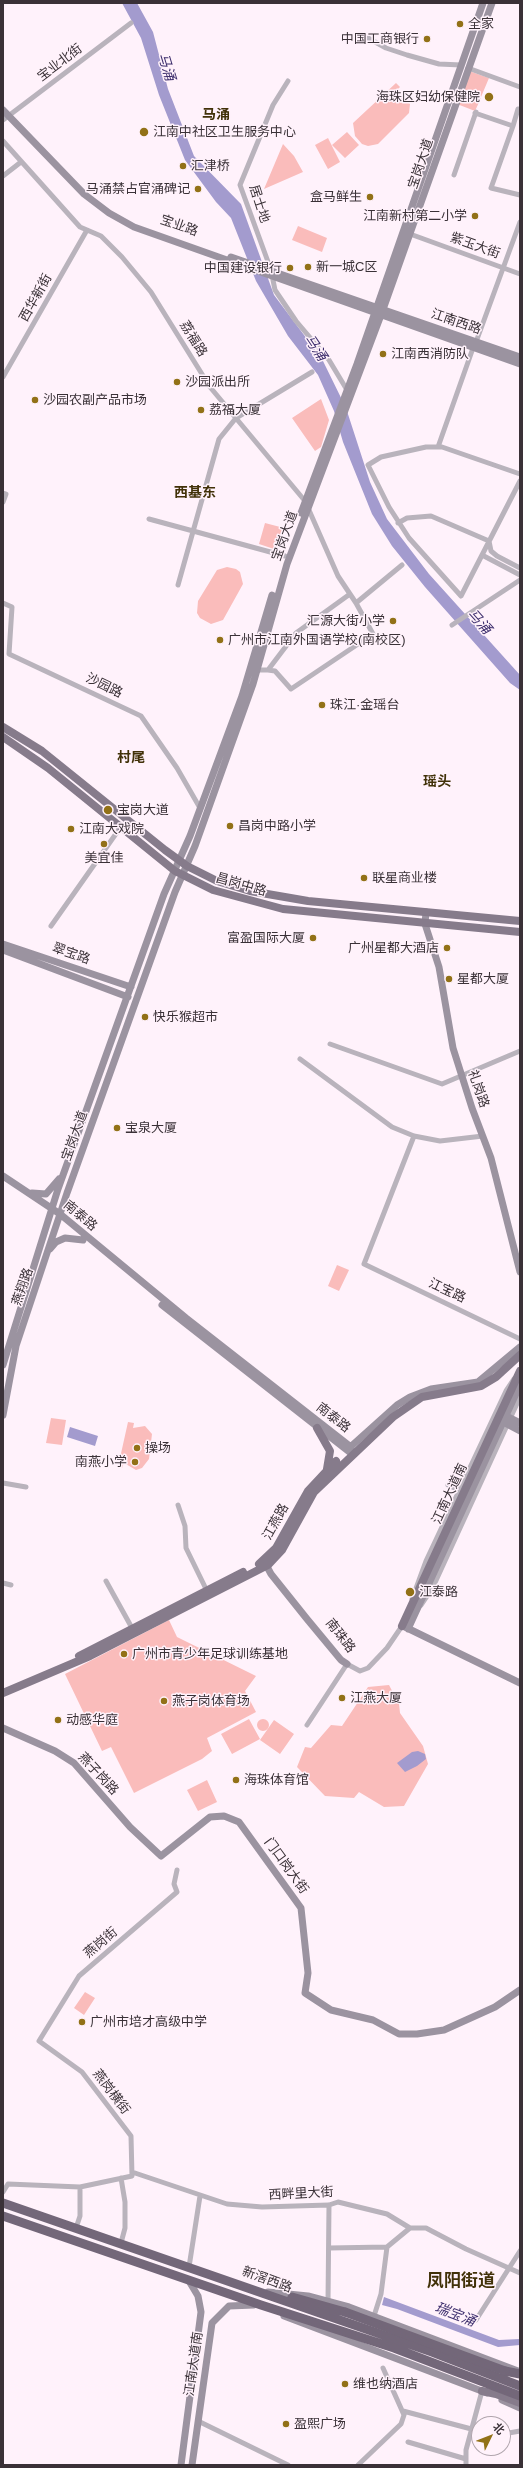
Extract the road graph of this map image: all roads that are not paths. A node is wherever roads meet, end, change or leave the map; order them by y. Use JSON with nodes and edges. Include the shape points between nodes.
{"nodes":[{"id":1,"x":483,"y":3,"type":"edge"},
{"id":2,"x":492,"y":3,"type":"edge"},
{"id":3,"x":130,"y":23,"type":"dead end"},
{"id":4,"x":368,"y":38,"type":"dead end"},
{"id":5,"x":461,"y":66,"type":"junction"},
{"id":6,"x":468,"y":68,"type":"junction"},
{"id":7,"x":288,"y":81,"type":"dead end"},
{"id":8,"x":520,"y":87,"type":"edge"},
{"id":9,"x":3,"y":104,"type":"edge"},
{"id":10,"x":518,"y":109,"type":"dead end"},
{"id":11,"x":3,"y":110,"type":"edge"},
{"id":12,"x":8,"y":116,"type":"edge"},
{"id":13,"x":513,"y":126,"type":"junction"},
{"id":14,"x":3,"y":140,"type":"edge"},
{"id":15,"x":21,"y":162,"type":"junction"},
{"id":16,"x":454,"y":175,"type":"dead end"},
{"id":17,"x":3,"y":176,"type":"edge"},
{"id":18,"x":520,"y":195,"type":"edge"},
{"id":19,"x":520,"y":222,"type":"edge"},
{"id":20,"x":87,"y":230,"type":"junction"},
{"id":21,"x":410,"y":234,"type":"junction"},
{"id":22,"x":503,"y":268,"type":"junction"},
{"id":23,"x":271,"y":274,"type":"junction"},
{"id":24,"x":520,"y":274,"type":"edge"},
{"id":25,"x":379,"y":311,"type":"junction"},
{"id":26,"x":475,"y":345,"type":"junction"},
{"id":27,"x":520,"y":358,"type":"edge"},
{"id":28,"x":520,"y":364,"type":"edge"},
{"id":29,"x":360,"y":365,"type":"junction"},
{"id":30,"x":312,"y":372,"type":"dead end"},
{"id":31,"x":4,"y":377,"type":"edge"},
{"id":32,"x":347,"y":390,"type":"junction"},
{"id":33,"x":236,"y":418,"type":"junction"},
{"id":34,"x":438,"y":447,"type":"junction"},
{"id":35,"x":520,"y":474,"type":"edge"},
{"id":36,"x":520,"y":481,"type":"edge"},
{"id":37,"x":4,"y":494,"type":"edge"},
{"id":38,"x":3,"y":502,"type":"edge"},
{"id":39,"x":306,"y":505,"type":"junction"},
{"id":40,"x":149,"y":519,"type":"dead end"},
{"id":41,"x":398,"y":523,"type":"junction"},
{"id":42,"x":193,"y":532,"type":"junction"},
{"id":43,"x":489,"y":541,"type":"junction"},
{"id":44,"x":482,"y":555,"type":"junction"},
{"id":45,"x":285,"y":556,"type":"junction"},
{"id":46,"x":402,"y":565,"type":"dead end"},
{"id":47,"x":520,"y":568,"type":"edge"},
{"id":48,"x":520,"y":575,"type":"edge"},
{"id":49,"x":520,"y":580,"type":"edge"},
{"id":50,"x":178,"y":585,"type":"dead end"},
{"id":51,"x":350,"y":594,"type":"junction"},
{"id":52,"x":3,"y":603,"type":"edge"},
{"id":53,"x":356,"y":603,"type":"junction"},
{"id":54,"x":452,"y":625,"type":"dead end"},
{"id":55,"x":257,"y":670,"type":"junction"},
{"id":56,"x":268,"y":670,"type":"junction"},
{"id":57,"x":3,"y":727,"type":"edge"},
{"id":58,"x":3,"y":738,"type":"edge"},
{"id":59,"x":200,"y":808,"type":"junction"},
{"id":60,"x":120,"y":828,"type":"junction"},
{"id":61,"x":179,"y":861,"type":"junction"},
{"id":62,"x":187,"y":866,"type":"junction"},
{"id":63,"x":175,"y":870,"type":"junction"},
{"id":64,"x":182,"y":875,"type":"junction"},
{"id":65,"x":401,"y":910,"type":"junction"},
{"id":66,"x":426,"y":912,"type":"junction"},
{"id":67,"x":520,"y":921,"type":"edge"},
{"id":68,"x":399,"y":922,"type":"junction"},
{"id":69,"x":425,"y":924,"type":"junction"},
{"id":70,"x":50,"y":926,"type":"dead end"},
{"id":71,"x":520,"y":932,"type":"edge"},
{"id":72,"x":3,"y":944,"type":"edge"},
{"id":73,"x":3,"y":950,"type":"edge"},
{"id":74,"x":131,"y":988,"type":"junction"},
{"id":75,"x":128,"y":997,"type":"junction"},
{"id":76,"x":114,"y":1032,"type":"junction"},
{"id":77,"x":123,"y":1036,"type":"junction"},
{"id":78,"x":330,"y":1044,"type":"dead end"},
{"id":79,"x":107,"y":1050,"type":"junction"},
{"id":80,"x":520,"y":1051,"type":"edge"},
{"id":81,"x":117,"y":1054,"type":"junction"},
{"id":82,"x":300,"y":1059,"type":"dead end"},
{"id":83,"x":462,"y":1077,"type":"junction"},
{"id":84,"x":414,"y":1136,"type":"junction"},
{"id":85,"x":483,"y":1136,"type":"junction"},
{"id":86,"x":64,"y":1171,"type":"junction"},
{"id":87,"x":3,"y":1176,"type":"edge"},
{"id":88,"x":3,"y":1181,"type":"edge"},
{"id":89,"x":58,"y":1189,"type":"junction"},
{"id":90,"x":29,"y":1193,"type":"junction"},
{"id":91,"x":67,"y":1193,"type":"junction"},
{"id":92,"x":51,"y":1210,"type":"junction"},
{"id":93,"x":59,"y":1217,"type":"junction"},
{"id":94,"x":43,"y":1237,"type":"junction"},
{"id":95,"x":52,"y":1240,"type":"junction"},
{"id":96,"x":83,"y":1240,"type":"junction"},
{"id":97,"x":48,"y":1252,"type":"junction"},
{"id":98,"x":520,"y":1272,"type":"edge"},
{"id":99,"x":520,"y":1339,"type":"edge"},
{"id":100,"x":520,"y":1347,"type":"edge"},
{"id":101,"x":520,"y":1355,"type":"edge"},
{"id":102,"x":3,"y":1365,"type":"edge"},
{"id":103,"x":507,"y":1367,"type":"junction"},
{"id":104,"x":519,"y":1374,"type":"edge"},
{"id":105,"x":520,"y":1385,"type":"edge"},
{"id":106,"x":520,"y":1397,"type":"edge"},
{"id":107,"x":3,"y":1415,"type":"edge"},
{"id":108,"x":505,"y":1420,"type":"junction"},
{"id":109,"x":520,"y":1423,"type":"edge"},
{"id":110,"x":317,"y":1428,"type":"junction"},
{"id":111,"x":520,"y":1431,"type":"edge"},
{"id":112,"x":350,"y":1451,"type":"junction"},
{"id":113,"x":326,"y":1470,"type":"junction"},
{"id":114,"x":476,"y":1480,"type":"junction"},
{"id":115,"x":3,"y":1483,"type":"edge"},
{"id":116,"x":448,"y":1485,"type":"dead end"},
{"id":117,"x":26,"y":1487,"type":"dead end"},
{"id":118,"x":462,"y":1491,"type":"junction"},
{"id":119,"x":178,"y":1505,"type":"dead end"},
{"id":120,"x":266,"y":1564,"type":"junction"},
{"id":121,"x":429,"y":1575,"type":"junction"},
{"id":122,"x":106,"y":1581,"type":"dead end"},
{"id":123,"x":3,"y":1583,"type":"edge"},
{"id":124,"x":10,"y":1585,"type":"dead end"},
{"id":125,"x":208,"y":1591,"type":"junction"},
{"id":126,"x":413,"y":1608,"type":"junction"},
{"id":127,"x":405,"y":1627,"type":"junction"},
{"id":128,"x":132,"y":1628,"type":"junction"},
{"id":129,"x":347,"y":1664,"type":"junction"},
{"id":130,"x":520,"y":1682,"type":"edge"},
{"id":131,"x":3,"y":1687,"type":"edge"},
{"id":132,"x":3,"y":1692,"type":"edge"},
{"id":133,"x":307,"y":1725,"type":"dead end"},
{"id":134,"x":3,"y":1728,"type":"edge"},
{"id":135,"x":161,"y":1856,"type":"joint"},
{"id":136,"x":177,"y":1870,"type":"dead end"},
{"id":137,"x":520,"y":1990,"type":"edge"},
{"id":138,"x":39,"y":2041,"type":"joint"},
{"id":139,"x":132,"y":2174,"type":"junction"},
{"id":140,"x":121,"y":2178,"type":"junction"},
{"id":141,"x":80,"y":2187,"type":"junction"},
{"id":142,"x":3,"y":2192,"type":"edge"},
{"id":143,"x":200,"y":2196,"type":"junction"},
{"id":144,"x":3,"y":2203,"type":"edge"},
{"id":145,"x":329,"y":2205,"type":"junction"},
{"id":146,"x":3,"y":2216,"type":"edge"},
{"id":147,"x":76,"y":2228,"type":"junction"},
{"id":148,"x":410,"y":2228,"type":"junction"},
{"id":149,"x":121,"y":2243,"type":"junction"},
{"id":150,"x":386,"y":2247,"type":"junction"},
{"id":151,"x":329,"y":2248,"type":"junction"},
{"id":152,"x":520,"y":2251,"type":"edge"},
{"id":153,"x":189,"y":2267,"type":"junction"},
{"id":154,"x":510,"y":2270,"type":"junction"},
{"id":155,"x":520,"y":2273,"type":"edge"},
{"id":156,"x":189,"y":2281,"type":"junction"},
{"id":157,"x":263,"y":2292,"type":"junction"},
{"id":158,"x":328,"y":2301,"type":"junction"},
{"id":159,"x":261,"y":2305,"type":"junction"},
{"id":160,"x":374,"y":2316,"type":"junction"},
{"id":161,"x":476,"y":2320,"type":"dead end"},
{"id":162,"x":383,"y":2368,"type":"dead end"},
{"id":163,"x":520,"y":2373,"type":"edge"},
{"id":164,"x":520,"y":2386,"type":"edge"},
{"id":165,"x":482,"y":2391,"type":"junction"},
{"id":166,"x":520,"y":2396,"type":"edge"},
{"id":167,"x":520,"y":2403,"type":"edge"},
{"id":168,"x":520,"y":2408,"type":"edge"},
{"id":169,"x":403,"y":2411,"type":"junction"},
{"id":170,"x":198,"y":2421,"type":"junction"},
{"id":171,"x":470,"y":2430,"type":"junction"},
{"id":172,"x":408,"y":2442,"type":"dead end"},
{"id":173,"x":466,"y":2459,"type":"junction"},
{"id":174,"x":181,"y":2465,"type":"edge"},
{"id":175,"x":192,"y":2465,"type":"edge"},
{"id":176,"x":288,"y":2465,"type":"edge"},
{"id":177,"x":358,"y":2465,"type":"edge"},
{"id":178,"x":466,"y":2465,"type":"edge"}],
"edges":[{"from":1,"to":5,"type":"main road","name":"宝岗大道"},
{"from":2,"to":6,"type":"main road","name":"宝岗大道"},
{"from":3,"to":12,"type":"street","name":"宝业北街"},
{"from":4,"to":5,"type":"street","via":[[407,55],[438,64]]},
{"from":5,"to":6,"type":"main road"},
{"from":5,"to":25,"type":"main road","name":"宝岗大道"},
{"from":6,"to":8,"type":"street"},
{"from":6,"to":21,"type":"main road","name":"宝岗大道"},
{"from":7,"to":23,"type":"street","name":"居士地","via":[[273,105],[240,185]]},
{"from":9,"to":12,"type":"main road","name":"宝业路"},
{"from":10,"to":13,"type":"street"},
{"from":11,"to":12,"type":"main road","name":"宝业路"},
{"from":12,"to":23,"type":"main road","name":"宝业路","via":[[80,183],[120,214],[158,232]]},
{"from":13,"to":16,"type":"street","via":[[475,112]]},
{"from":13,"to":18,"type":"street","via":[[491,188]]},
{"from":14,"to":15,"type":"street","name":"荔福路"},
{"from":15,"to":17,"type":"street"},
{"from":15,"to":20,"type":"street","name":"荔福路","via":[[80,227]]},
{"from":19,"to":22,"type":"street"},
{"from":20,"to":31,"type":"street","name":"西华新街"},
{"from":20,"to":33,"type":"street","name":"荔福路","via":[[101,236],[151,292],[210,387]]},
{"from":21,"to":22,"type":"street","name":"紫玉大街"},
{"from":21,"to":25,"type":"main road","name":"宝岗大道"},
{"from":22,"to":24,"type":"street"},
{"from":22,"to":26,"type":"street","name":"紫玉大街"},
{"from":23,"to":25,"type":"main road","name":"宝业路"},
{"from":23,"to":32,"type":"street","name":"居士地","via":[[280,300],[328,360]]},
{"from":25,"to":26,"type":"main road","name":"江南西路"},
{"from":25,"to":29,"type":"main road","name":"宝岗大道"},
{"from":26,"to":27,"type":"main road","name":"江南西路"},
{"from":26,"to":28,"type":"main road"},
{"from":26,"to":34,"type":"street","name":"紫玉大街"},
{"from":29,"to":32,"type":"main road","name":"宝岗大道"},
{"from":29,"to":39,"type":"main road","name":"宝岗大道"},
{"from":30,"to":33,"type":"street"},
{"from":32,"to":39,"type":"main road","name":"宝岗大道"},
{"from":33,"to":39,"type":"street","name":"荔福路"},
{"from":33,"to":42,"type":"street","via":[[219,439]]},
{"from":34,"to":35,"type":"street"},
{"from":34,"to":41,"type":"street","via":[[381,458],[368,465]]},
{"from":36,"to":43,"type":"street"},
{"from":37,"to":38,"type":"street"},
{"from":39,"to":45,"type":"main road","name":"宝岗大道"},
{"from":39,"to":51,"type":"street","name":"荔福路","via":[[338,576]]},
{"from":39,"to":55,"type":"main road","name":"宝岗大道","via":[[280,584]]},
{"from":40,"to":42,"type":"street"},
{"from":41,"to":43,"type":"street","via":[[407,518],[431,516]]},
{"from":41,"to":44,"type":"street","via":[[461,596]]},
{"from":42,"to":45,"type":"street"},
{"from":42,"to":50,"type":"street"},
{"from":43,"to":44,"type":"street"},
{"from":43,"to":47,"type":"street","via":[[491,550],[497,556]]},
{"from":44,"to":48,"type":"street"},
{"from":45,"to":59,"type":"main road","name":"宝岗大道","via":[[247,681]]},
{"from":46,"to":53,"type":"street"},
{"from":49,"to":54,"type":"street"},
{"from":51,"to":53,"type":"street","name":"荔福路"},
{"from":51,"to":56,"type":"street","via":[[296,633]]},
{"from":52,"to":59,"type":"street","name":"沙园路","via":[[12,608],[9,654],[141,716],[177,768]]},
{"from":53,"to":56,"type":"street","name":"荔福路","via":[[373,634],[291,688],[275,671]]},
{"from":55,"to":56,"type":"street"},
{"from":55,"to":62,"type":"main road","name":"宝岗大道"},
{"from":57,"to":61,"type":"main road","name":"昌岗中路","via":[[42,751]]},
{"from":58,"to":60,"type":"main road","name":"昌岗中路","via":[[48,768]]},
{"from":59,"to":61,"type":"main road","name":"宝岗大道"},
{"from":60,"to":63,"type":"main road","name":"昌岗中路"},
{"from":60,"to":70,"type":"street"},
{"from":61,"to":62,"type":"main road","name":"昌岗中路"},
{"from":61,"to":63,"type":"main road","name":"宝岗大道"},
{"from":62,"to":64,"type":"main road","name":"宝岗大道"},
{"from":62,"to":65,"type":"main road","name":"昌岗中路","via":[[217,881],[274,896]]},
{"from":63,"to":64,"type":"main road","name":"昌岗中路"},
{"from":63,"to":74,"type":"main road","name":"宝岗大道"},
{"from":64,"to":68,"type":"main road","name":"昌岗中路","via":[[226,895],[273,907]]},
{"from":64,"to":77,"type":"main road","name":"宝岗大道"},
{"from":65,"to":66,"type":"main road","name":"昌岗中路"},
{"from":65,"to":68,"type":"main road","via":[[405,914],[404,919]]},
{"from":66,"to":67,"type":"main road","name":"昌岗中路"},
{"from":66,"to":69,"type":"main road","name":"礼岗路"},
{"from":68,"to":69,"type":"main road","name":"昌岗中路"},
{"from":69,"to":71,"type":"main road","name":"昌岗中路"},
{"from":69,"to":83,"type":"main road","name":"礼岗路","via":[[437,958],[449,1029]]},
{"from":72,"to":74,"type":"main road","name":"翠宝路"},
{"from":73,"to":75,"type":"main road","name":"翠宝路"},
{"from":74,"to":75,"type":"main road","name":"宝岗大道"},
{"from":75,"to":76,"type":"main road","name":"宝岗大道"},
{"from":76,"to":77,"type":"main road","via":[[116,1037]]},
{"from":76,"to":79,"type":"main road","name":"宝岗大道"},
{"from":77,"to":81,"type":"main road","name":"宝岗大道"},
{"from":78,"to":83,"type":"street","via":[[442,1084]]},
{"from":79,"to":81,"type":"main road","via":[[112,1049]]},
{"from":79,"to":86,"type":"main road","name":"宝岗大道"},
{"from":80,"to":83,"type":"street"},
{"from":81,"to":91,"type":"main road","name":"宝岗大道"},
{"from":82,"to":84,"type":"street","via":[[392,1127]]},
{"from":83,"to":85,"type":"main road","name":"礼岗路"},
{"from":84,"to":85,"type":"street","via":[[440,1140]]},
{"from":84,"to":99,"type":"street","name":"江宝路","via":[[364,1264]]},
{"from":85,"to":98,"type":"main road","name":"礼岗路","via":[[494,1167]]},
{"from":86,"to":89,"type":"main road","name":"宝岗大道"},
{"from":86,"to":90,"type":"main road","via":[[49,1192]]},
{"from":87,"to":90,"type":"main road","name":"南泰路"},
{"from":88,"to":92,"type":"main road","name":"南泰路"},
{"from":89,"to":91,"type":"main road","via":[[62,1194]]},
{"from":89,"to":92,"type":"main road","name":"宝岗大道"},
{"from":90,"to":92,"type":"main road","name":"南泰路"},
{"from":91,"to":93,"type":"main road","name":"宝岗大道"},
{"from":92,"to":93,"type":"main road","name":"南泰路"},
{"from":92,"to":94,"type":"main road","name":"燕翔路"},
{"from":93,"to":95,"type":"main road","name":"燕翔路"},
{"from":93,"to":96,"type":"main road","name":"南泰路"},
{"from":93,"to":112,"type":"main road","name":"南泰路"},
{"from":94,"to":95,"type":"street"},
{"from":94,"to":102,"type":"main road","name":"燕翔路"},
{"from":95,"to":97,"type":"main road","name":"燕翔路"},
{"from":96,"to":97,"type":"main road","via":[[70,1237],[60,1240]]},
{"from":96,"to":110,"type":"main road","name":"南泰路"},
{"from":97,"to":107,"type":"main road","name":"燕翔路","via":[[16,1346]]},
{"from":100,"to":112,"type":"main road","name":"江燕路","via":[[478,1382],[431,1389],[410,1397]]},
{"from":101,"to":103,"type":"main road","name":"江燕路"},
{"from":103,"to":104,"type":"main road"},
{"from":103,"to":112,"type":"main road","name":"江燕路","via":[[481,1386],[414,1400]]},
{"from":104,"to":108,"type":"main road","name":"江南大道南"},
{"from":104,"to":118,"type":"street","via":[[506,1391]]},
{"from":105,"to":108,"type":"main road","name":"江南大道南"},
{"from":106,"to":108,"type":"street"},
{"from":108,"to":109,"type":"main road"},
{"from":108,"to":111,"type":"main road"},
{"from":108,"to":114,"type":"main road","name":"江南大道南"},
{"from":108,"to":114,"type":"street"},
{"from":110,"to":112,"type":"main road","name":"南泰路"},
{"from":110,"to":113,"type":"main road","via":[[330,1451]]},
{"from":112,"to":113,"type":"main road","name":"江燕路"},
{"from":112,"to":120,"type":"main road","name":"江燕路","via":[[314,1492],[282,1550]]},
{"from":113,"to":120,"type":"main road","name":"江燕路","via":[[308,1490]]},
{"from":114,"to":118,"type":"main road","name":"江南大道南"},
{"from":114,"to":121,"type":"main road","name":"江南大道南"},
{"from":115,"to":117,"type":"street"},
{"from":116,"to":118,"type":"street"},
{"from":118,"to":121,"type":"main road","name":"江南大道南"},
{"from":119,"to":125,"type":"street","via":[[185,1526],[186,1548]]},
{"from":120,"to":125,"type":"main road","name":"江燕路"},
{"from":120,"to":129,"type":"main road","name":"南珠路","via":[[307,1619]]},
{"from":120,"to":132,"type":"main road","name":"江燕路","via":[[90,1656]]},
{"from":121,"to":126,"type":"main road","name":"江南大道南"},
{"from":121,"to":126,"type":"street","via":[[427,1597]]},
{"from":122,"to":128,"type":"street"},
{"from":123,"to":124,"type":"street"},
{"from":125,"to":128,"type":"main road","name":"江燕路"},
{"from":126,"to":127,"type":"main road","name":"江南大道南"},
{"from":127,"to":129,"type":"street","via":[[363,1672]]},
{"from":127,"to":130,"type":"main road"},
{"from":128,"to":131,"type":"main road","name":"江燕路","via":[[55,1667]]},
{"from":129,"to":133,"type":"street"},
{"from":134,"to":135,"type":"main road","name":"燕子岗路","via":[[55,1751],[74,1763],[130,1827]]},
{"from":135,"to":137,"type":"main road","name":"门口岗大街","via":[[210,1817],[224,1816],[239,1822],[301,1908],[308,1973],[305,1993],[328,2008],[373,2020],[399,2034],[417,2034],[450,2027],[496,2007]]},
{"from":136,"to":138,"type":"street","name":"燕岗街","via":[[174,1884],[177,1892],[79,1976]]},
{"from":138,"to":139,"type":"street","name":"燕岗横街","via":[[82,2072],[131,2136]]},
{"from":139,"to":140,"type":"street"},
{"from":139,"to":143,"type":"street","name":"西畔里大街"},
{"from":140,"to":141,"type":"street"},
{"from":140,"to":149,"type":"street","via":[[126,2228]]},
{"from":141,"to":142,"type":"street","via":[[8,2184]]},
{"from":141,"to":147,"type":"street","via":[[80,2216]]},
{"from":143,"to":145,"type":"street","name":"西畔里大街","via":[[227,2204],[247,2206]]},
{"from":143,"to":153,"type":"street"},
{"from":144,"to":147,"type":"highway","name":"新滘西路"},
{"from":145,"to":148,"type":"street","name":"西畔里大街","via":[[338,2202],[387,2214]]},
{"from":145,"to":151,"type":"street"},
{"from":146,"to":156,"type":"highway","name":"新滘西路"},
{"from":147,"to":149,"type":"highway","name":"新滘西路"},
{"from":148,"to":150,"type":"street"},
{"from":148,"to":154,"type":"street","name":"西畔里大街","via":[[426,2228]]},
{"from":149,"to":153,"type":"highway","name":"新滘西路"},
{"from":150,"to":151,"type":"street"},
{"from":150,"to":160,"type":"street","via":[[381,2294]]},
{"from":151,"to":158,"type":"street"},
{"from":152,"to":154,"type":"street"},
{"from":153,"to":157,"type":"highway","name":"新滘西路"},
{"from":154,"to":155,"type":"street","name":"西畔里大街"},
{"from":154,"to":161,"type":"street"},
{"from":156,"to":159,"type":"highway","name":"新滘西路"},
{"from":156,"to":174,"type":"main road","name":"江南大道南","via":[[198,2296],[201,2312]]},
{"from":157,"to":158,"type":"main road","via":[[294,2294]]},
{"from":157,"to":163,"type":"highway","bridge":true,"via":[[300,2299],[344,2312],[505,2371]]},
{"from":157,"to":164,"type":"highway","name":"新滘西路"},
{"from":158,"to":160,"type":"main road"},
{"from":159,"to":165,"type":"main road","via":[[320,2332]]},
{"from":159,"to":166,"type":"highway","name":"新滘西路","via":[[394,2348]]},
{"from":159,"to":170,"type":"main road","name":"江南大道南","via":[[229,2306],[212,2322]]},
{"from":160,"to":163,"type":"main road"},
{"from":162,"to":169,"type":"street"},
{"from":165,"to":167,"type":"main road"},
{"from":165,"to":168,"type":"main road"},
{"from":165,"to":171,"type":"street"},
{"from":169,"to":171,"type":"street"},
{"from":169,"to":177,"type":"street","via":[[401,2424]]},
{"from":170,"to":175,"type":"main road","name":"江南大道南"},
{"from":170,"to":176,"type":"street"},
{"from":171,"to":173,"type":"street"},
{"from":172,"to":173,"type":"street"},
{"from":173,"to":178,"type":"street"}]}
